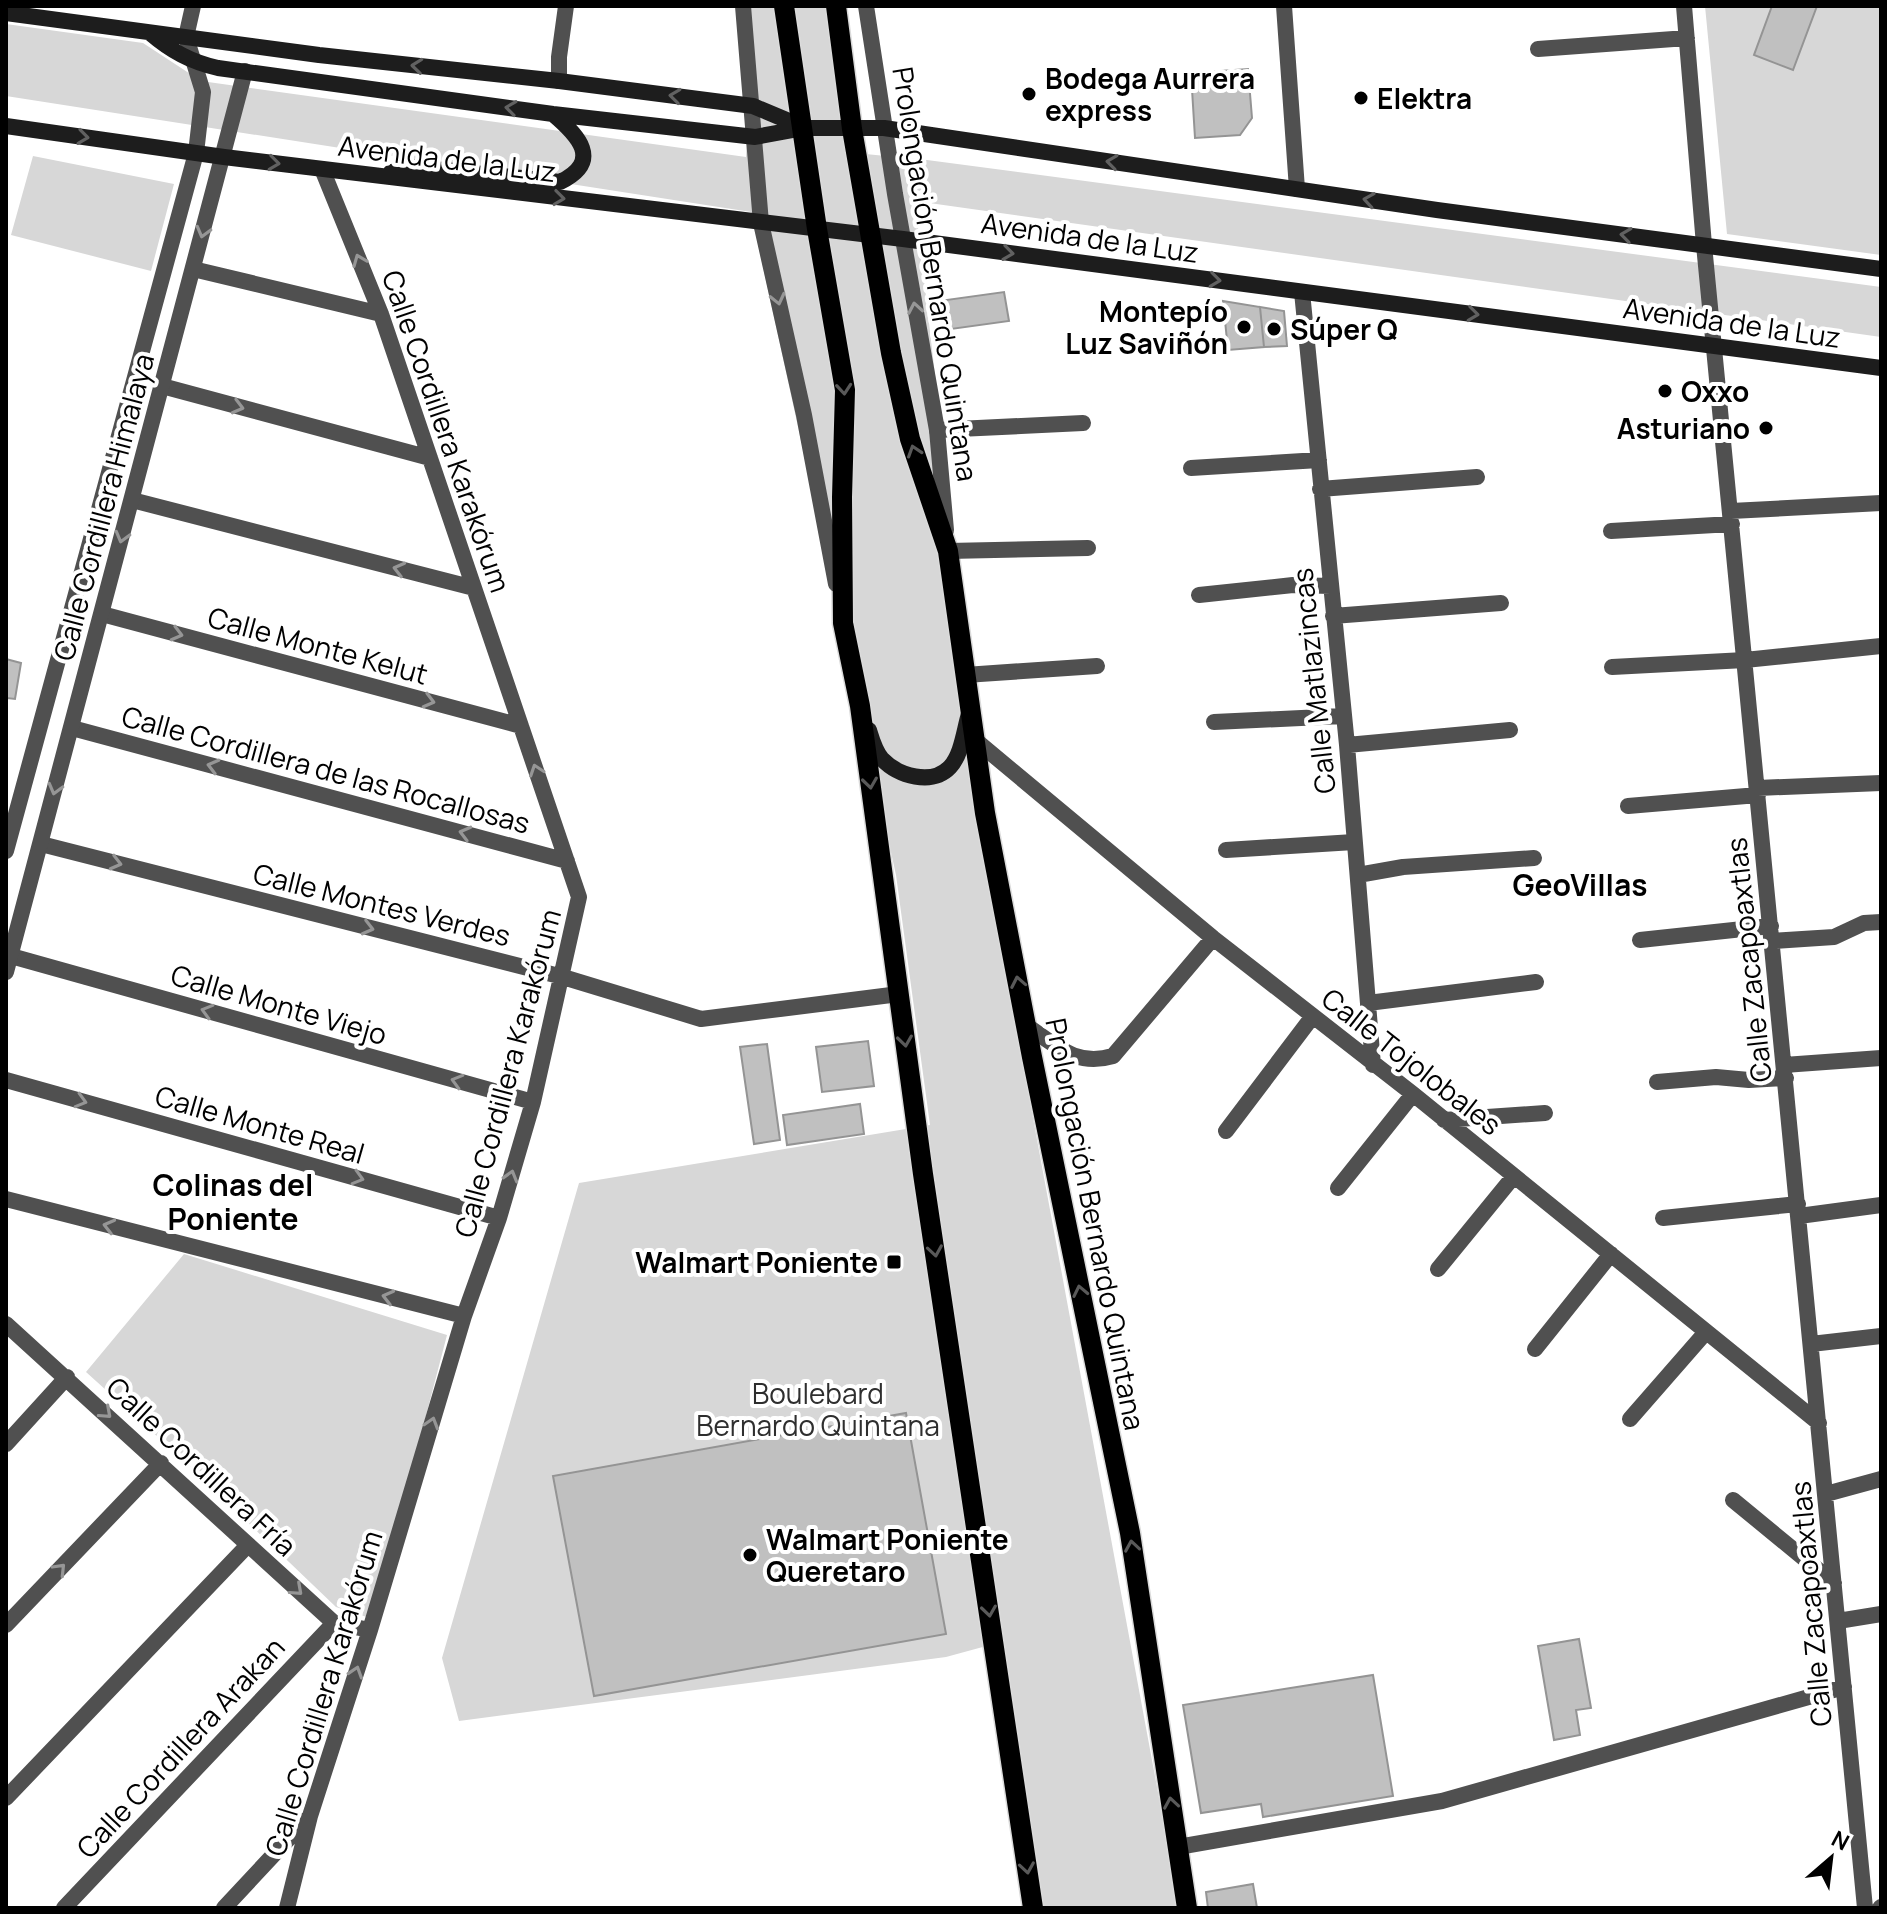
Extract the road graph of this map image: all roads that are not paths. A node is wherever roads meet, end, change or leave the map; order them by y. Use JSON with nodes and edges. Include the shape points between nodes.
{"nodes":[{"id":1,"x":193,"y":6,"type":"edge"},
{"id":2,"x":566,"y":6,"type":"edge"},
{"id":3,"x":743,"y":6,"type":"edge"},
{"id":4,"x":784,"y":6,"type":"edge"},
{"id":5,"x":836,"y":6,"type":"edge"},
{"id":6,"x":866,"y":6,"type":"edge"},
{"id":7,"x":1284,"y":6,"type":"edge"},
{"id":8,"x":1684,"y":6,"type":"edge"},
{"id":9,"x":6,"y":13,"type":"edge"},
{"id":10,"x":150,"y":33,"type":"junction"},
{"id":11,"x":186,"y":37,"type":"junction"},
{"id":12,"x":1687,"y":38,"type":"junction"},
{"id":13,"x":1538,"y":49,"type":"dead end"},
{"id":14,"x":195,"y":63,"type":"junction"},
{"id":15,"x":245,"y":71,"type":"junction"},
{"id":16,"x":559,"y":81,"type":"junction"},
{"id":17,"x":753,"y":106,"type":"junction"},
{"id":18,"x":553,"y":114,"type":"junction"},
{"id":19,"x":6,"y":126,"type":"edge"},
{"id":20,"x":804,"y":128,"type":"junction"},
{"id":21,"x":884,"y":128,"type":"junction"},
{"id":22,"x":852,"y":129,"type":"junction"},
{"id":23,"x":755,"y":137,"type":"junction"},
{"id":24,"x":196,"y":153,"type":"junction"},
{"id":25,"x":224,"y":157,"type":"junction"},
{"id":26,"x":322,"y":169,"type":"junction"},
{"id":27,"x":373,"y":175,"type":"junction"},
{"id":28,"x":1297,"y":189,"type":"junction"},
{"id":29,"x":761,"y":223,"type":"junction"},
{"id":30,"x":817,"y":229,"type":"junction"},
{"id":31,"x":870,"y":235,"type":"junction"},
{"id":32,"x":903,"y":239,"type":"junction"},
{"id":33,"x":1704,"y":245,"type":"junction"},
{"id":34,"x":193,"y":269,"type":"junction"},
{"id":35,"x":1881,"y":269,"type":"edge"},
{"id":36,"x":1302,"y":292,"type":"junction"},
{"id":37,"x":381,"y":314,"type":"junction"},
{"id":38,"x":1714,"y":346,"type":"junction"},
{"id":39,"x":1881,"y":368,"type":"edge"},
{"id":40,"x":162,"y":386,"type":"junction"},
{"id":41,"x":1083,"y":423,"type":"dead end"},
{"id":42,"x":937,"y":430,"type":"junction"},
{"id":43,"x":430,"y":458,"type":"junction"},
{"id":44,"x":1319,"y":460,"type":"junction"},
{"id":45,"x":1191,"y":468,"type":"dead end"},
{"id":46,"x":1477,"y":477,"type":"dead end"},
{"id":47,"x":1320,"y":489,"type":"junction"},
{"id":48,"x":132,"y":500,"type":"junction"},
{"id":49,"x":1881,"y":503,"type":"edge"},
{"id":50,"x":1732,"y":518,"type":"junction"},
{"id":51,"x":1611,"y":531,"type":"dead end"},
{"id":52,"x":1088,"y":548,"type":"dead end"},
{"id":53,"x":948,"y":551,"type":"junction"},
{"id":54,"x":1331,"y":586,"type":"junction"},
{"id":55,"x":474,"y":588,"type":"junction"},
{"id":56,"x":1199,"y":595,"type":"dead end"},
{"id":57,"x":1501,"y":603,"type":"dead end"},
{"id":58,"x":102,"y":614,"type":"junction"},
{"id":59,"x":1333,"y":616,"type":"junction"},
{"id":60,"x":843,"y":623,"type":"junction"},
{"id":61,"x":1881,"y":646,"type":"edge"},
{"id":62,"x":1745,"y":660,"type":"junction"},
{"id":63,"x":1097,"y":666,"type":"dead end"},
{"id":64,"x":1612,"y":667,"type":"dead end"},
{"id":65,"x":965,"y":675,"type":"junction"},
{"id":66,"x":860,"y":706,"type":"junction"},
{"id":67,"x":969,"y":714,"type":"junction"},
{"id":68,"x":1343,"y":716,"type":"junction"},
{"id":69,"x":1214,"y":722,"type":"dead end"},
{"id":70,"x":521,"y":726,"type":"junction"},
{"id":71,"x":72,"y":728,"type":"junction"},
{"id":72,"x":1510,"y":730,"type":"dead end"},
{"id":73,"x":974,"y":739,"type":"junction"},
{"id":74,"x":1347,"y":745,"type":"junction"},
{"id":75,"x":1881,"y":783,"type":"edge"},
{"id":76,"x":1758,"y":792,"type":"junction"},
{"id":77,"x":1628,"y":806,"type":"dead end"},
{"id":78,"x":1354,"y":842,"type":"junction"},
{"id":79,"x":41,"y":844,"type":"junction"},
{"id":80,"x":6,"y":848,"type":"edge"},
{"id":81,"x":1226,"y":850,"type":"dead end"},
{"id":82,"x":1534,"y":858,"type":"dead end"},
{"id":83,"x":567,"y":861,"type":"junction"},
{"id":84,"x":1358,"y":875,"type":"junction"},
{"id":85,"x":1881,"y":922,"type":"edge"},
{"id":86,"x":1772,"y":934,"type":"junction"},
{"id":87,"x":1213,"y":938,"type":"junction"},
{"id":88,"x":1640,"y":940,"type":"dead end"},
{"id":89,"x":8,"y":964,"type":"edge"},
{"id":90,"x":563,"y":977,"type":"junction"},
{"id":91,"x":1536,"y":982,"type":"dead end"},
{"id":92,"x":899,"y":994,"type":"junction"},
{"id":93,"x":1368,"y":1003,"type":"junction"},
{"id":94,"x":1313,"y":1016,"type":"junction"},
{"id":95,"x":1027,"y":1026,"type":"junction"},
{"id":96,"x":1881,"y":1058,"type":"edge"},
{"id":97,"x":1373,"y":1065,"type":"junction"},
{"id":98,"x":1785,"y":1072,"type":"junction"},
{"id":99,"x":6,"y":1080,"type":"edge"},
{"id":100,"x":1657,"y":1082,"type":"dead end"},
{"id":101,"x":1413,"y":1094,"type":"junction"},
{"id":102,"x":533,"y":1102,"type":"junction"},
{"id":103,"x":1545,"y":1113,"type":"dead end"},
{"id":104,"x":1444,"y":1120,"type":"junction"},
{"id":105,"x":1226,"y":1131,"type":"dead end"},
{"id":106,"x":1514,"y":1176,"type":"junction"},
{"id":107,"x":1338,"y":1188,"type":"dead end"},
{"id":108,"x":6,"y":1199,"type":"edge"},
{"id":109,"x":1881,"y":1205,"type":"edge"},
{"id":110,"x":1798,"y":1210,"type":"junction"},
{"id":111,"x":499,"y":1218,"type":"junction"},
{"id":112,"x":1663,"y":1218,"type":"dead end"},
{"id":113,"x":1611,"y":1254,"type":"junction"},
{"id":114,"x":1438,"y":1269,"type":"dead end"},
{"id":115,"x":464,"y":1316,"type":"junction"},
{"id":116,"x":6,"y":1324,"type":"edge"},
{"id":117,"x":1706,"y":1332,"type":"junction"},
{"id":118,"x":1881,"y":1336,"type":"edge"},
{"id":119,"x":1811,"y":1344,"type":"junction"},
{"id":120,"x":1535,"y":1349,"type":"dead end"},
{"id":121,"x":67,"y":1377,"type":"junction"},
{"id":122,"x":1630,"y":1419,"type":"dead end"},
{"id":123,"x":1819,"y":1423,"type":"junction"},
{"id":124,"x":6,"y":1444,"type":"edge"},
{"id":125,"x":161,"y":1463,"type":"junction"},
{"id":126,"x":1881,"y":1479,"type":"edge"},
{"id":127,"x":1826,"y":1494,"type":"junction"},
{"id":128,"x":1733,"y":1500,"type":"dead end"},
{"id":129,"x":248,"y":1545,"type":"junction"},
{"id":130,"x":1834,"y":1583,"type":"junction"},
{"id":131,"x":1881,"y":1614,"type":"edge"},
{"id":132,"x":1838,"y":1621,"type":"junction"},
{"id":133,"x":334,"y":1623,"type":"junction"},
{"id":134,"x":6,"y":1625,"type":"edge"},
{"id":135,"x":370,"y":1630,"type":"junction"},
{"id":136,"x":1844,"y":1687,"type":"junction"},
{"id":137,"x":6,"y":1798,"type":"edge"},
{"id":138,"x":310,"y":1816,"type":"junction"},
{"id":139,"x":1178,"y":1847,"type":"junction"},
{"id":140,"x":64,"y":1908,"type":"edge"},
{"id":141,"x":224,"y":1908,"type":"edge"},
{"id":142,"x":287,"y":1908,"type":"edge"},
{"id":143,"x":1033,"y":1908,"type":"edge"},
{"id":144,"x":1187,"y":1908,"type":"edge"},
{"id":145,"x":1865,"y":1908,"type":"edge"}],
"edges":[{"from":1,"to":11,"type":"street"},
{"from":2,"to":16,"type":"street"},
{"from":3,"to":17,"type":"street"},
{"from":4,"to":20,"type":"main road"},
{"from":5,"to":22,"type":"main road","name":"Prolongación Bernardo Quintana"},
{"from":6,"to":21,"type":"street","name":"Prolongación Bernardo Quintana"},
{"from":7,"to":28,"type":"street"},
{"from":8,"to":12,"type":"street","name":"Calle Zacapoaxtlas"},
{"from":9,"to":10,"type":"main road","name":"Avenida de la Luz"},
{"from":10,"to":11,"type":"main road","name":"Avenida de la Luz"},
{"from":10,"to":14,"type":"main road","name":"Avenida de la Luz"},
{"from":11,"to":14,"type":"street","name":"Calle Cordillera Himalaya"},
{"from":16,"to":11,"type":"main road","name":"Avenida de la Luz","one_way":true},
{"from":12,"to":13,"type":"street"},
{"from":12,"to":33,"type":"street","name":"Calle Zacapoaxtlas"},
{"from":14,"to":15,"type":"main road","name":"Avenida de la Luz"},
{"from":14,"to":24,"type":"street","name":"Calle Cordillera Himalaya","via":[[203,92]]},
{"from":18,"to":15,"type":"main road","name":"Avenida de la Luz","one_way":true},
{"from":15,"to":25,"type":"street","name":"Calle Cordillera Himalaya"},
{"from":17,"to":16,"type":"main road","name":"Avenida de la Luz","one_way":true},
{"from":17,"to":20,"type":"main road","name":"Avenida de la Luz"},
{"from":17,"to":23,"type":"street"},
{"from":18,"to":23,"type":"main road","name":"Avenida de la Luz"},
{"from":18,"to":27,"type":"main road","via":[[577,135],[583,153],[577,169],[560,182],[416,167]]},
{"from":19,"to":24,"type":"main road","name":"Avenida de la Luz","one_way":true},
{"from":20,"to":22,"type":"main road","name":"Avenida de la Luz"},
{"from":20,"to":23,"type":"main road","name":"Avenida de la Luz"},
{"from":20,"to":30,"type":"main road"},
{"from":21,"to":22,"type":"main road","name":"Avenida de la Luz"},
{"from":28,"to":21,"type":"main road","name":"Avenida de la Luz","one_way":true},
{"from":21,"to":32,"type":"street","name":"Prolongación Bernardo Quintana"},
{"from":22,"to":31,"type":"main road","name":"Prolongación Bernardo Quintana"},
{"from":23,"to":29,"type":"street"},
{"from":24,"to":25,"type":"main road","name":"Avenida de la Luz"},
{"from":24,"to":80,"type":"street","name":"Calle Cordillera Himalaya"},
{"from":25,"to":26,"type":"main road","name":"Avenida de la Luz","one_way":true},
{"from":25,"to":34,"type":"street","name":"Calle Cordillera Himalaya","one_way":true},
{"from":26,"to":27,"type":"main road","name":"Avenida de la Luz"},
{"from":37,"to":26,"type":"street","name":"Calle Cordillera Karakórum","one_way":true},
{"from":27,"to":29,"type":"main road","name":"Avenida de la Luz","one_way":true},
{"from":33,"to":28,"type":"main road","name":"Avenida de la Luz","one_way":true},
{"from":29,"to":30,"type":"main road","name":"Avenida de la Luz"},
{"from":29,"to":60,"type":"street","one_way":true},
{"from":30,"to":31,"type":"main road","name":"Avenida de la Luz"},
{"from":30,"to":60,"type":"main road","one_way":true,"via":[[845,390]]},
{"from":31,"to":32,"type":"main road","name":"Avenida de la Luz"},
{"from":53,"to":31,"type":"main road","name":"Prolongación Bernardo Quintana","one_way":true,"via":[[910,439]]},
{"from":32,"to":36,"type":"main road","name":"Avenida de la Luz","one_way":true},
{"from":42,"to":32,"type":"street","name":"Prolongación Bernardo Quintana","one_way":true},
{"from":33,"to":35,"type":"main road","name":"Avenida de la Luz"},
{"from":33,"to":38,"type":"street","name":"Calle Zacapoaxtlas"},
{"from":34,"to":37,"type":"street"},
{"from":34,"to":40,"type":"street","name":"Calle Cordillera Himalaya"},
{"from":36,"to":38,"type":"main road","name":"Avenida de la Luz","one_way":true},
{"from":36,"to":44,"type":"street","name":"Calle Matlazincas"},
{"from":37,"to":43,"type":"street","name":"Calle Cordillera Karakórum"},
{"from":38,"to":39,"type":"main road","name":"Avenida de la Luz"},
{"from":38,"to":50,"type":"street","name":"Calle Zacapoaxtlas"},
{"from":40,"to":43,"type":"street","one_way":true},
{"from":40,"to":48,"type":"street","name":"Calle Cordillera Himalaya"},
{"from":41,"to":42,"type":"street"},
{"from":42,"to":53,"type":"street","name":"Prolongación Bernardo Quintana"},
{"from":43,"to":55,"type":"street","name":"Calle Cordillera Karakórum"},
{"from":44,"to":45,"type":"street"},
{"from":44,"to":47,"type":"street","name":"Calle Matlazincas"},
{"from":46,"to":47,"type":"street"},
{"from":47,"to":54,"type":"street","name":"Calle Matlazincas"},
{"from":55,"to":48,"type":"street","one_way":true},
{"from":48,"to":58,"type":"street","name":"Calle Cordillera Himalaya","one_way":true},
{"from":49,"to":50,"type":"street"},
{"from":50,"to":51,"type":"street"},
{"from":50,"to":62,"type":"street","name":"Calle Zacapoaxtlas"},
{"from":52,"to":53,"type":"street"},
{"from":53,"to":65,"type":"main road","name":"Prolongación Bernardo Quintana"},
{"from":54,"to":56,"type":"street"},
{"from":54,"to":59,"type":"street","name":"Calle Matlazincas"},
{"from":55,"to":70,"type":"street","name":"Calle Cordillera Karakórum"},
{"from":57,"to":59,"type":"street"},
{"from":58,"to":70,"type":"street","name":"Calle Monte Kelut","one_way":true},
{"from":58,"to":71,"type":"street","name":"Calle Cordillera Himalaya"},
{"from":59,"to":68,"type":"street","name":"Calle Matlazincas"},
{"from":60,"to":66,"type":"main road"},
{"from":61,"to":62,"type":"street"},
{"from":62,"to":64,"type":"street"},
{"from":62,"to":76,"type":"street","name":"Calle Zacapoaxtlas"},
{"from":63,"to":65,"type":"street"},
{"from":65,"to":67,"type":"main road","name":"Prolongación Bernardo Quintana"},
{"from":66,"to":67,"type":"main road","via":[[882,759],[896,770],[926,778],[955,760]]},
{"from":66,"to":92,"type":"main road","one_way":true},
{"from":67,"to":73,"type":"main road","name":"Prolongación Bernardo Quintana"},
{"from":68,"to":69,"type":"street"},
{"from":68,"to":74,"type":"street","name":"Calle Matlazincas"},
{"from":83,"to":70,"type":"street","name":"Calle Cordillera Karakórum","one_way":true},
{"from":71,"to":79,"type":"street","name":"Calle Cordillera Himalaya","one_way":true},
{"from":83,"to":71,"type":"street","name":"Calle Cordillera de las Rocallosas","one_way":true},
{"from":72,"to":74,"type":"street"},
{"from":73,"to":87,"type":"street","name":"Calle Tojolobales"},
{"from":95,"to":73,"type":"main road","name":"Prolongación Bernardo Quintana","one_way":true},
{"from":74,"to":78,"type":"street","name":"Calle Matlazincas"},
{"from":75,"to":76,"type":"street"},
{"from":76,"to":77,"type":"street"},
{"from":76,"to":86,"type":"street","name":"Calle Zacapoaxtlas"},
{"from":78,"to":81,"type":"street"},
{"from":78,"to":84,"type":"street","name":"Calle Matlazincas"},
{"from":79,"to":89,"type":"street","name":"Calle Cordillera Himalaya"},
{"from":79,"to":90,"type":"street","name":"Calle Montes Verdes","one_way":true},
{"from":82,"to":84,"type":"street"},
{"from":83,"to":90,"type":"street","name":"Calle Cordillera Karakórum","via":[[579,897]]},
{"from":84,"to":93,"type":"street","name":"Calle Matlazincas"},
{"from":85,"to":86,"type":"street","via":[[1864,923],[1834,937]]},
{"from":86,"to":88,"type":"street"},
{"from":86,"to":98,"type":"street","name":"Calle Zacapoaxtlas"},
{"from":87,"to":94,"type":"street","name":"Calle Tojolobales"},
{"from":87,"to":95,"type":"street","via":[[1113,1056],[1077,1059]]},
{"from":102,"to":89,"type":"street","name":"Calle Monte Viejo","one_way":true},
{"from":90,"to":92,"type":"street","name":"Calle Montes Verdes","via":[[701,1019]]},
{"from":90,"to":102,"type":"street","name":"Calle Cordillera Karakórum"},
{"from":91,"to":93,"type":"street"},
{"from":92,"to":143,"type":"main road","one_way":true},
{"from":93,"to":97,"type":"street","name":"Calle Matlazincas"},
{"from":94,"to":97,"type":"street","name":"Calle Tojolobales"},
{"from":94,"to":105,"type":"street"},
{"from":139,"to":95,"type":"main road","name":"Prolongación Bernardo Quintana","one_way":true,"via":[[1130,1533]]},
{"from":96,"to":98,"type":"street"},
{"from":97,"to":101,"type":"street","name":"Calle Tojolobales"},
{"from":98,"to":100,"type":"street","via":[[1749,1080]]},
{"from":98,"to":110,"type":"street","name":"Calle Zacapoaxtlas"},
{"from":99,"to":111,"type":"street","name":"Calle Monte Real","one_way":true},
{"from":101,"to":104,"type":"street","name":"Calle Tojolobales"},
{"from":101,"to":107,"type":"street"},
{"from":111,"to":102,"type":"street","name":"Calle Cordillera Karakórum","one_way":true},
{"from":103,"to":104,"type":"street"},
{"from":104,"to":106,"type":"street","name":"Calle Tojolobales"},
{"from":106,"to":113,"type":"street","name":"Calle Tojolobales"},
{"from":106,"to":114,"type":"street"},
{"from":115,"to":108,"type":"street","one_way":true},
{"from":109,"to":110,"type":"street"},
{"from":110,"to":112,"type":"street"},
{"from":110,"to":119,"type":"street","name":"Calle Zacapoaxtlas"},
{"from":111,"to":115,"type":"street","name":"Calle Cordillera Karakórum"},
{"from":113,"to":117,"type":"street","name":"Calle Tojolobales"},
{"from":113,"to":120,"type":"street"},
{"from":135,"to":115,"type":"street","name":"Calle Cordillera Karakórum","one_way":true},
{"from":116,"to":121,"type":"street","name":"Calle Cordillera Fría"},
{"from":117,"to":122,"type":"street"},
{"from":117,"to":123,"type":"street","name":"Calle Tojolobales"},
{"from":118,"to":119,"type":"street"},
{"from":119,"to":123,"type":"street","name":"Calle Zacapoaxtlas"},
{"from":121,"to":124,"type":"street"},
{"from":121,"to":125,"type":"street","name":"Calle Cordillera Fría","one_way":true},
{"from":123,"to":127,"type":"street","name":"Calle Zacapoaxtlas"},
{"from":125,"to":129,"type":"street","name":"Calle Cordillera Fría"},
{"from":134,"to":125,"type":"street","one_way":true},
{"from":126,"to":127,"type":"street"},
{"from":127,"to":130,"type":"street","name":"Calle Zacapoaxtlas"},
{"from":128,"to":130,"type":"street"},
{"from":129,"to":133,"type":"street","name":"Calle Cordillera Fría","one_way":true},
{"from":129,"to":137,"type":"street"},
{"from":130,"to":132,"type":"street","name":"Calle Zacapoaxtlas"},
{"from":131,"to":132,"type":"street"},
{"from":132,"to":136,"type":"street","name":"Calle Zacapoaxtlas"},
{"from":133,"to":135,"type":"street"},
{"from":133,"to":140,"type":"street","name":"Calle Cordillera Arakan"},
{"from":138,"to":135,"type":"street","name":"Calle Cordillera Karakórum","one_way":true},
{"from":136,"to":139,"type":"street","via":[[1442,1801]]},
{"from":136,"to":145,"type":"street","name":"Calle Zacapoaxtlas"},
{"from":138,"to":141,"type":"street"},
{"from":138,"to":142,"type":"street","name":"Calle Cordillera Karakórum"},
{"from":139,"to":144,"type":"main road","name":"Prolongación Bernardo Quintana"}]}
